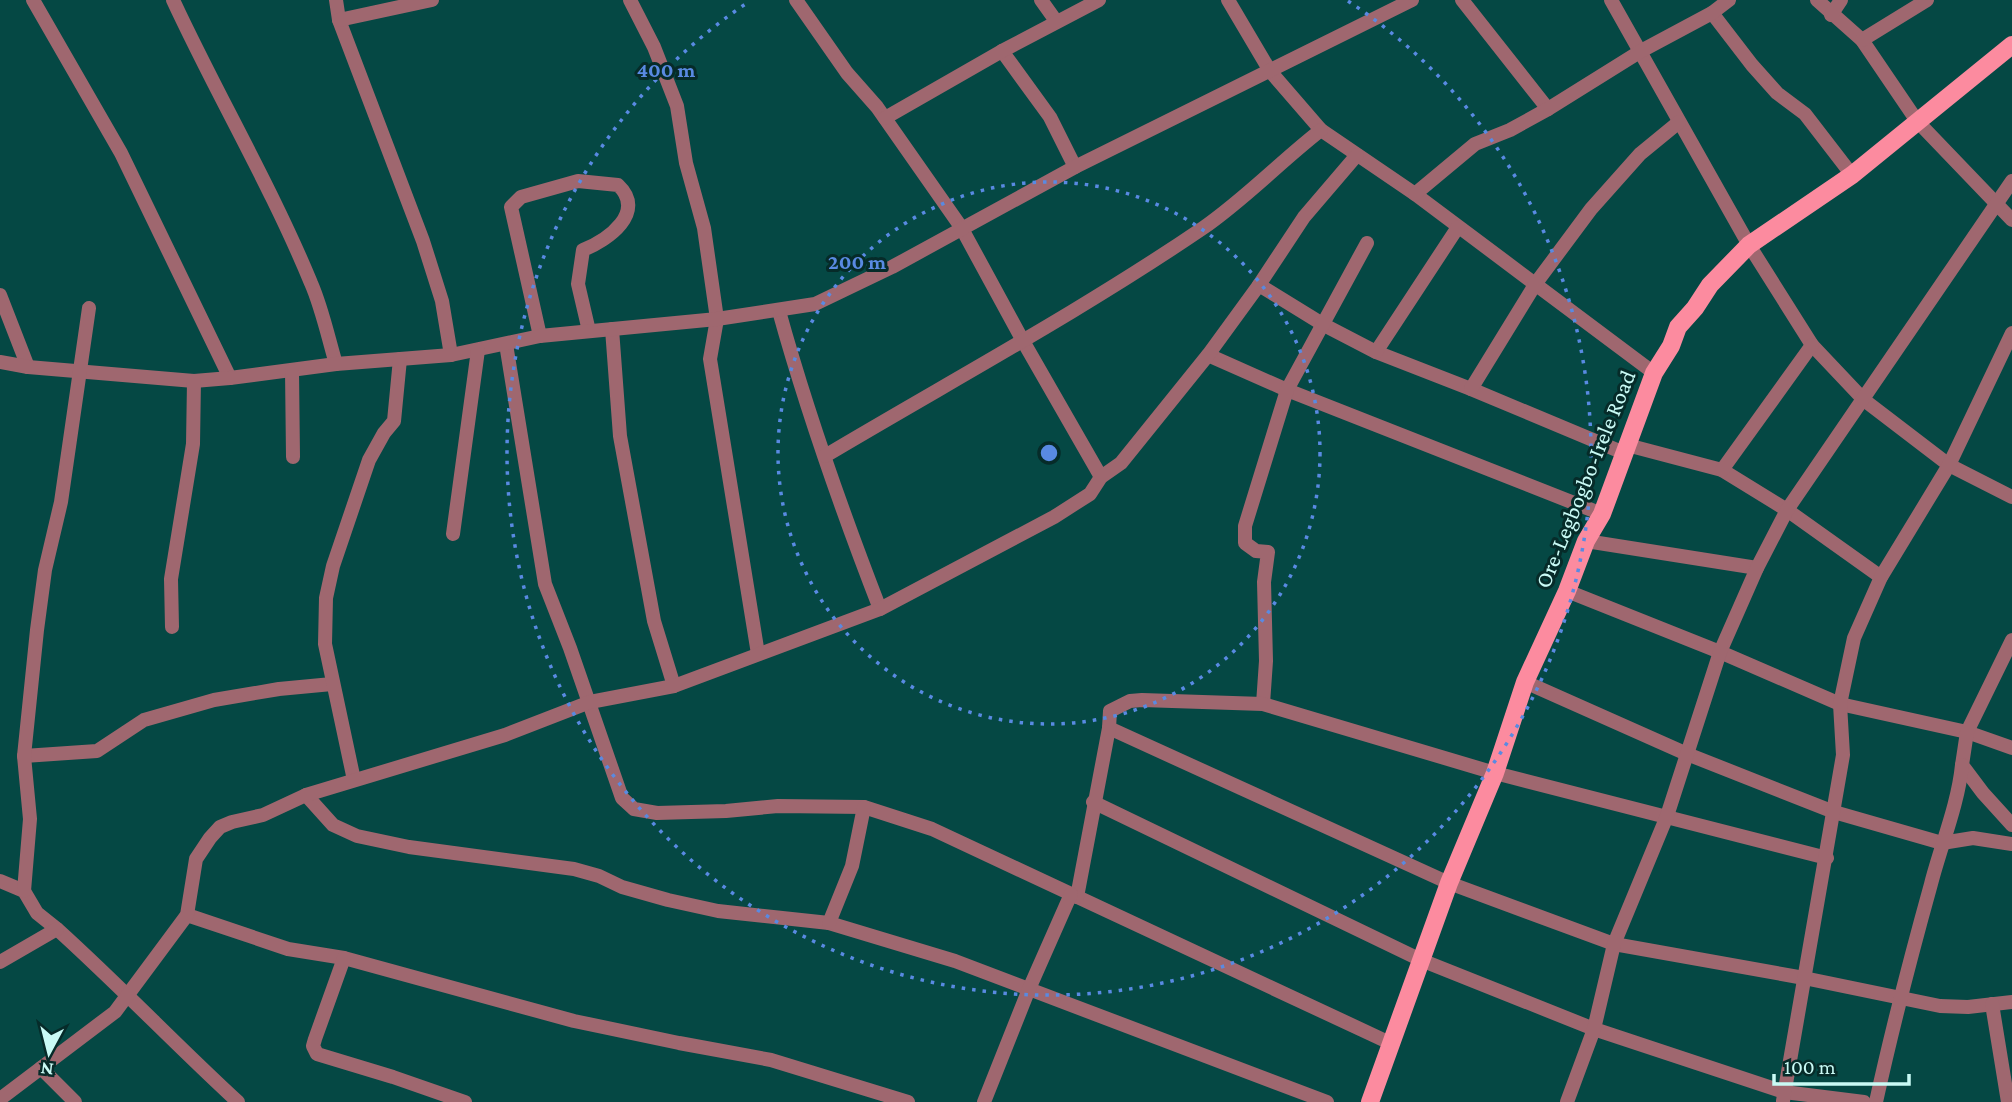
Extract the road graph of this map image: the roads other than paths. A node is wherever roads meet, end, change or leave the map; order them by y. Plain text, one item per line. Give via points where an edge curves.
1 (33, 0) edge
2 (173, 0) edge
3 (336, 0) edge
4 (432, 0) edge
5 (629, 0) edge
6 (1041, 0) edge
7 (1099, 0) edge
8 (1228, 0) edge
9 (1412, 0) edge
10 (1462, 0) edge
11 (1611, 0) edge
12 (1729, 0) edge
13 (1817, 0) edge
14 (1841, 0) edge
15 (1927, 0) edge
16 (801, 2) edge
17 (1712, 13) junction
18 (1831, 15) junction
19 (339, 20) junction
20 (1056, 21) junction
21 (1862, 40) junction
22 (2012, 45) edge
23 (1002, 51) junction
24 (1641, 51) junction
25 (1270, 71) junction
26 (1548, 109) junction
27 (885, 118) junction
28 (1917, 121) junction
29 (1679, 122) junction
30 (1321, 130) junction
31 (1357, 155) junction
32 (1075, 167) junction
33 (1852, 175) junction
34 (2012, 181) edge
35 (1415, 194) junction
36 (1995, 203) junction
37 (2012, 220) edge
38 (961, 227) junction
39 (1458, 227) junction
40 (1367, 243) dead end
41 (1749, 245) junction
42 (1536, 283) junction
43 (1259, 285) junction
44 (0, 295) edge
45 (89, 308) dead end
46 (779, 311) junction
47 (717, 319) junction
48 (1324, 325) junction
49 (612, 329) junction
50 (589, 331) junction
51 (2012, 333) edge
52 (540, 336) junction
53 (1023, 341) junction
54 (506, 344) junction
55 (1812, 345) junction
56 (478, 350) junction
57 (1376, 352) junction
58 (451, 355) junction
59 (1208, 355) junction
60 (401, 359) junction
61 (0, 362) edge
62 (336, 364) junction
63 (28, 367) junction
64 (292, 371) junction
65 (81, 372) junction
66 (1654, 373) junction
67 (230, 378) junction
68 (194, 381) junction
69 (1471, 388) junction
70 (1287, 390) junction
71 (1864, 400) junction
72 (1626, 449) junction
73 (825, 456) junction
74 (293, 457) dead end
75 (1949, 465) junction
76 (1722, 470) junction
77 (1101, 477) junction
78 (2012, 497) edge
79 (1787, 510) junction
80 (1602, 514) junction
81 (453, 534) dead end
82 (1586, 541) junction
83 (1757, 568) junction
84 (1881, 577) junction
85 (1567, 591) junction
86 (880, 609) junction
87 (173, 627) dead end
88 (2012, 640) edge
89 (1720, 652) junction
90 (758, 654) junction
91 (1525, 682) junction
92 (332, 684) junction
93 (674, 686) junction
94 (590, 702) junction
95 (1263, 704) junction
96 (1840, 704) junction
97 (1108, 728) junction
98 (1967, 732) junction
99 (2012, 748) edge
100 (1686, 754) junction
101 (24, 756) junction
102 (1962, 765) junction
103 (1494, 773) junction
104 (354, 780) junction
105 (306, 795) junction
106 (1093, 802) junction
107 (864, 807) junction
108 (1834, 812) junction
109 (1667, 816) junction
110 (2012, 825) edge
111 (1942, 843) junction
112 (2012, 844) edge
113 (1827, 858) junction
114 (0, 881) edge
115 (1449, 883) junction
116 (24, 891) junction
117 (1074, 895) junction
118 (187, 915) junction
119 (829, 923) junction
120 (57, 929) junction
121 (1614, 944) junction
122 (344, 958) junction
123 (1421, 960) junction
124 (0, 962) edge
125 (1804, 978) junction
126 (1029, 989) junction
127 (128, 994) junction
128 (1900, 997) junction
129 (2012, 1002) edge
130 (1992, 1003) junction
131 (1594, 1029) junction
132 (1390, 1043) junction
133 (41, 1068) junction
134 (1783, 1097) edge
135 (0, 1099) edge
136 (75, 1102) edge
137 (239, 1102) edge
138 (465, 1102) edge
139 (908, 1102) edge
140 (984, 1102) edge
141 (1327, 1102) edge
142 (1370, 1102) edge
143 (1567, 1102) edge
144 (1864, 1102) edge
145 (1875, 1102) edge
146 (2008, 1102) edge

1 - 67 street via 121,153
2 - 62 street via 278,209 312,285
3 - 19 street
4 - 19 street
5 - 47 street via 677,106 686,163 704,228
6 - 20 street
7 - 20 street
8 - 25 street
9 - 25 street
10 - 26 street
11 - 24 street
12 - 17 street
13 - 18 street
14 - 18 street
15 - 21 street
16 - 27 street via 847,74
17 - 24 street
17 - 33 street via 1777,93 1805,114
18 - 21 street
19 - 58 street via 424,241 442,301
20 - 23 street
21 - 28 street
22 - 28 main road, Ore-Legbogbo-Irele Road
23 - 27 street
23 - 32 street via 1050,117
24 - 26 street
24 - 29 street
25 - 30 street
25 - 32 street
26 - 35 street via 1475,144
27 - 38 street
28 - 33 main road, Ore-Legbogbo-Irele Road
28 - 36 street
29 - 41 street
29 - 42 street via 1623,172
30 - 31 street
30 - 53 street via 1204,227
31 - 35 street
31 - 43 street via 1304,217
32 - 38 street
33 - 41 main road, Ore-Legbogbo-Irele Road
34 - 36 street
35 - 39 street
36 - 37 street
36 - 71 street
38 - 46 street via 815,304
38 - 53 street
39 - 42 street
39 - 57 street
40 - 48 street
41 - 55 street
41 - 66 main road, Ore-Legbogbo-Irele Road via 1686,316
42 - 66 street
42 - 69 street
43 - 48 street
43 - 59 street
44 - 63 street
45 - 65 street
46 - 47 street
46 - 73 street
47 - 49 street
47 - 90 street via 710,359
48 - 57 street
48 - 70 street
49 - 50 street
49 - 93 street via 620,436 654,621
50 - 52 street
50 - 52 street via 578,285 583,250 612,234 629,208 629,198 618,184 578,181 521,197 512,207
51 - 75 street
52 - 54 street
53 - 73 street
53 - 77 street
54 - 56 street
54 - 94 street via 545,584
55 - 71 street
55 - 76 street
56 - 58 street
56 - 81 street
57 - 69 street
58 - 60 street
59 - 70 street
59 - 77 street via 1121,463
60 - 62 street
60 - 92 street via 394,421 369,460 326,598
61 - 63 street
62 - 64 street
63 - 65 street
64 - 67 street
64 - 74 street
65 - 68 street
65 - 101 street via 61,502 45,570
66 - 72 main road, Ore-Legbogbo-Irele Road
67 - 68 street
68 - 87 street via 193,444 172,579
69 - 72 street
70 - 80 street
70 - 95 street via 1244,537 1251,548 1268,552
71 - 75 street
71 - 79 street
72 - 76 street
72 - 80 main road, Ore-Legbogbo-Irele Road
73 - 86 street
75 - 78 street
75 - 84 street
76 - 79 street
77 - 86 street via 1090,494 1054,517
79 - 83 street
79 - 84 street
80 - 82 main road, Ore-Legbogbo-Irele Road
82 - 83 street
82 - 85 main road, Ore-Legbogbo-Irele Road
83 - 89 street
84 - 96 street via 1854,639
85 - 89 street
85 - 91 main road, Ore-Legbogbo-Irele Road
86 - 90 street
88 - 98 street
89 - 96 street
89 - 100 street
90 - 93 street
91 - 100 street
91 - 103 main road, Ore-Legbogbo-Irele Road
92 - 101 street via 214,700 144,720 97,751
92 - 104 street
93 - 94 street
94 - 104 street via 505,735
94 - 107 street via 618,791 634,809 657,813
95 - 97 street via 1130,701 1110,711
95 - 103 street
96 - 98 street
96 - 108 street via 1843,755
97 - 106 street
97 - 115 street
98 - 99 street
98 - 102 street
100 - 108 street
100 - 109 street
101 - 116 street via 30,819
102 - 110 street
102 - 111 street
103 - 109 street
103 - 115 main road, Ore-Legbogbo-Irele Road
104 - 105 street
105 - 118 street via 264,816 232,822 215,832 197,859
105 - 119 street via 333,825 357,836 574,869 633,890 718,911
106 - 117 street
106 - 123 street
107 - 117 street via 932,829
107 - 119 street via 852,866
108 - 111 street
108 - 113 street
109 - 113 street
109 - 121 street
111 - 112 street via 1973,838
111 - 128 street
113 - 125 street
114 - 116 street
115 - 121 street
115 - 123 main road, Ore-Legbogbo-Irele Road
116 - 120 street via 37,913
117 - 126 street
117 - 132 street
118 - 122 street via 288,949
118 - 127 street
119 - 126 street
120 - 124 street
120 - 127 street
121 - 125 street
121 - 131 street
122 - 138 street via 313,1046 317,1054
122 - 139 street via 575,1021 771,1060
123 - 131 street
123 - 132 main road, Ore-Legbogbo-Irele Road
125 - 128 street
125 - 134 street
126 - 140 street
126 - 141 street
127 - 133 street via 115,1012
127 - 137 street
128 - 130 street via 1940,1006
128 - 145 street
129 - 130 street
130 - 146 street
131 - 134 street
131 - 143 street
132 - 142 main road, Ore-Legbogbo-Irele Road
133 - 135 street
133 - 136 street
134 - 144 street

